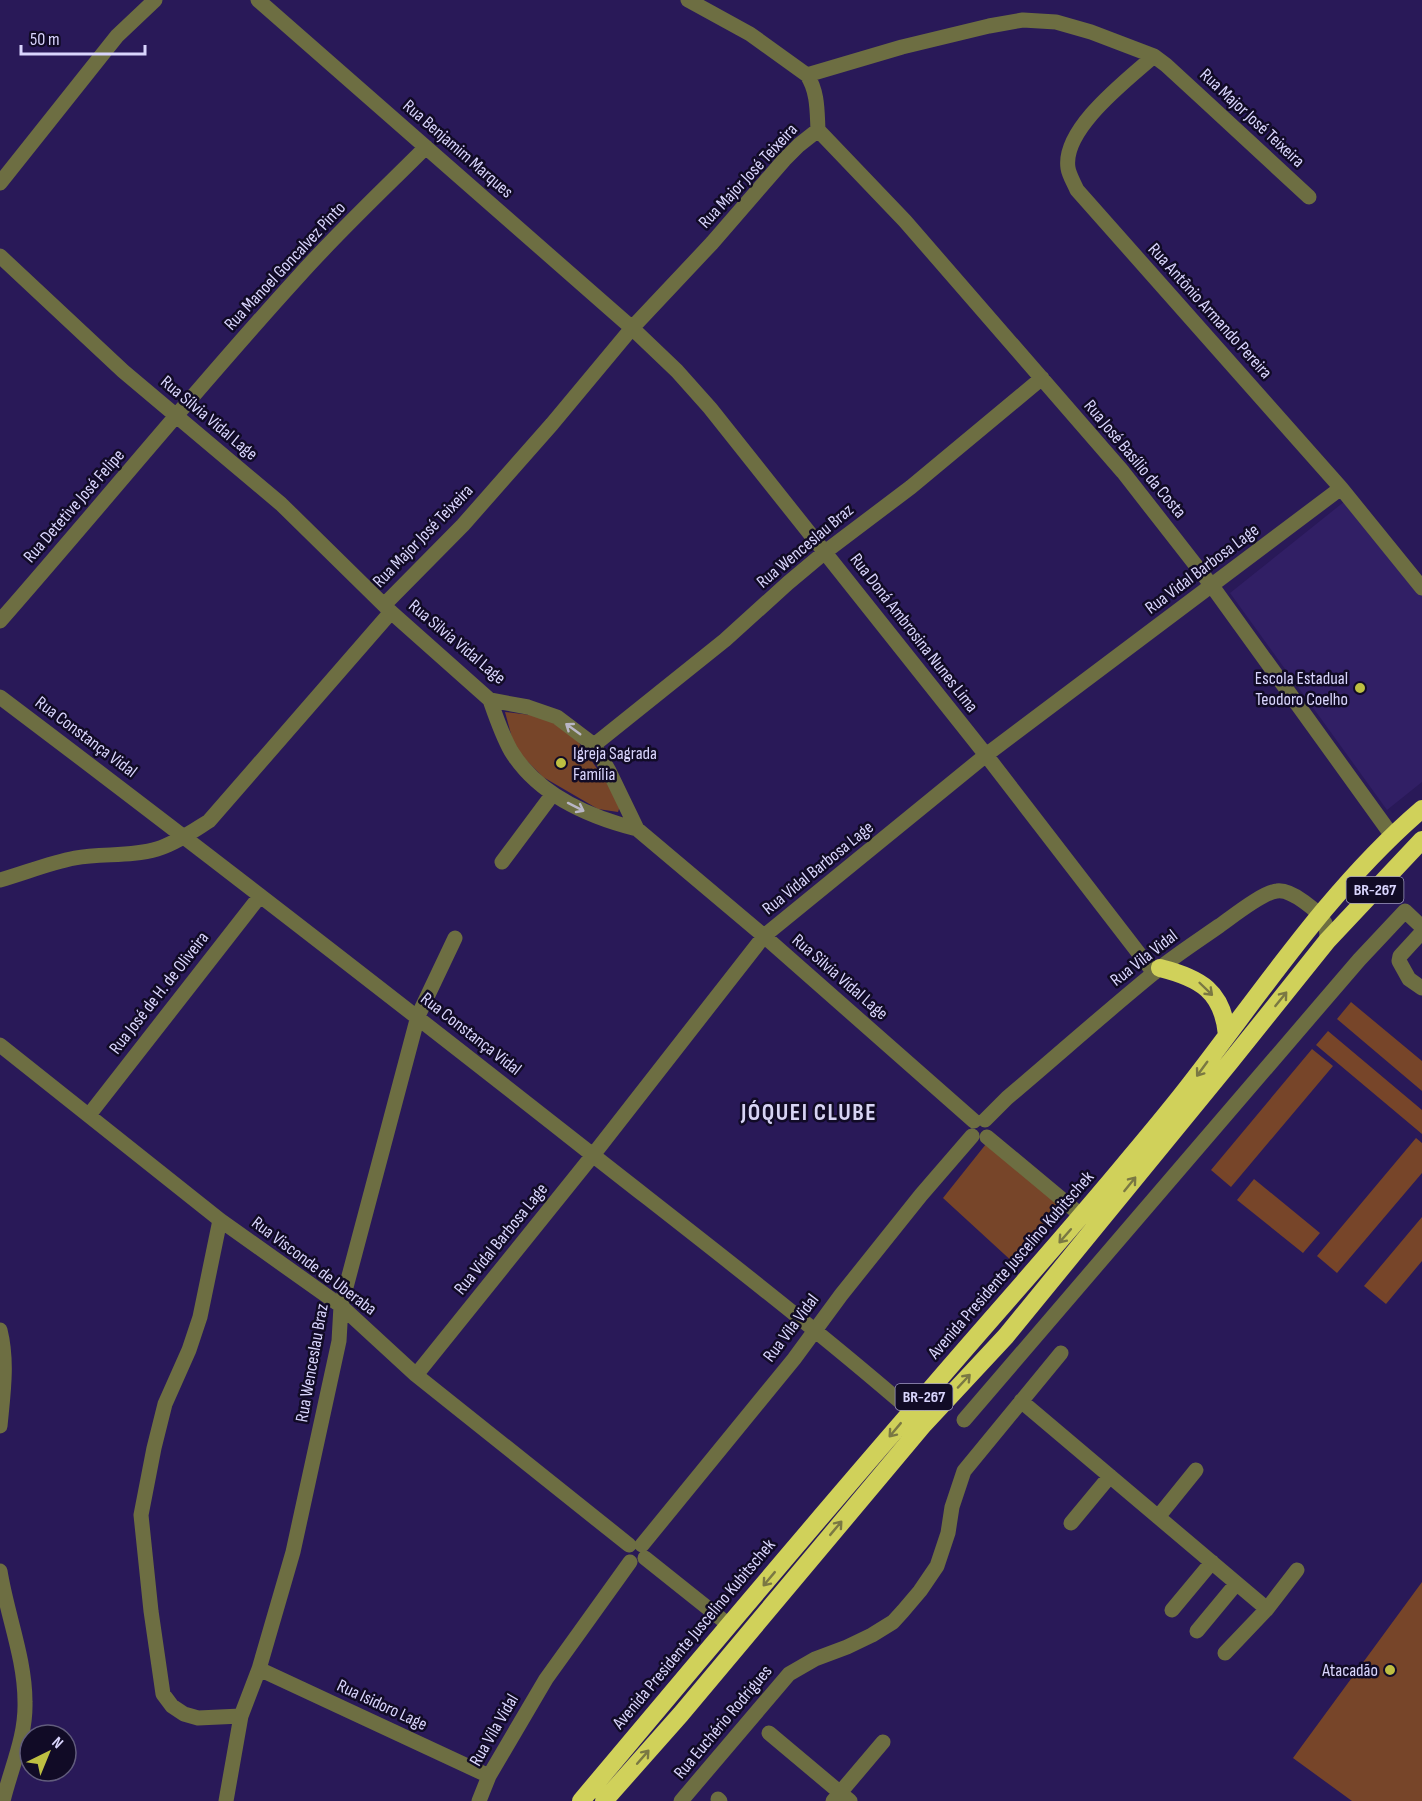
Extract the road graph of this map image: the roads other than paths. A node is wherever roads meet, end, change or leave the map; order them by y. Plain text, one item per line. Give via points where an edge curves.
1 (155, 0) edge
2 (258, 0) edge
3 (688, 0) edge
4 (1154, 56) junction
5 (807, 75) junction
6 (818, 130) junction
7 (426, 147) junction
8 (0, 183) edge
9 (1309, 197) dead end
10 (0, 256) edge
11 (632, 328) junction
12 (1042, 378) junction
13 (176, 416) junction
14 (1341, 488) junction
15 (825, 552) junction
16 (1212, 586) junction
17 (1422, 588) edge
18 (388, 609) junction
19 (0, 621) edge
20 (0, 697) edge
21 (490, 700) junction
22 (594, 745) junction
23 (986, 756) junction
24 (552, 795) junction
25 (1422, 808) edge
26 (637, 829) junction
27 (185, 836) junction
28 (1393, 837) junction
29 (1422, 840) edge
30 (502, 862) dead end
31 (0, 880) edge
32 (260, 896) junction
33 (1319, 915) junction
34 (1351, 916) junction
35 (1422, 929) edge
36 (765, 936) junction
37 (455, 938) dead end
38 (1327, 941) junction
39 (1157, 970) junction
40 (1422, 988) edge
41 (418, 1016) junction
42 (1227, 1035) junction
43 (0, 1045) edge
44 (89, 1115) junction
45 (980, 1128) junction
46 (593, 1155) junction
47 (1082, 1216) junction
48 (220, 1220) junction
49 (341, 1306) junction
50 (815, 1329) junction
51 (0, 1330) edge
52 (1061, 1353) dead end
53 (416, 1375) junction
54 (1021, 1401) junction
55 (911, 1411) junction
56 (964, 1420) dead end
57 (0, 1426) edge
58 (1196, 1470) dead end
59 (1110, 1476) junction
60 (1158, 1517) junction
61 (1071, 1523) dead end
62 (637, 1553) junction
63 (1212, 1562) junction
64 (1297, 1570) dead end
65 (0, 1571) edge
66 (1236, 1584) junction
67 (1267, 1609) junction
68 (1172, 1610) dead end
69 (729, 1625) junction
70 (1197, 1631) dead end
71 (1225, 1653) dead end
72 (259, 1669) junction
73 (241, 1716) junction
74 (769, 1733) dead end
75 (882, 1742) dead end
76 (489, 1776) junction
77 (841, 1798) edge
78 (2, 1799) edge
79 (226, 1801) edge
80 (479, 1801) edge
81 (581, 1801) edge
82 (604, 1801) edge
83 (681, 1801) edge

1 - 8 street via 117,36
2 - 7 street, Rua Benjamim Marques
3 - 5 street via 750,34
4 - 5 street, Rua Major José Teixeira via 1056,22 1023,21 902,47
4 - 9 street, Rua Major José Teixeira
4 - 14 street, Rua Antônio Armando Pereira via 1094,112 1076,135 1068,169 1077,190
5 - 6 street, Rua Major José Teixeira via 814,85
6 - 11 street, Rua Major José Teixeira via 791,153
6 - 12 street, Rua José Basílio da Costa via 905,221
7 - 11 street, Rua Benjamim Marques
7 - 13 street, Rua Manoel Goncalvez Pinto via 299,275
10 - 13 street, Rua Sílvia Vidal Lage
11 - 15 street, Rua Doná Ambrosina Nunes Lima via 710,408
11 - 18 street, Rua Major José Teixeira
12 - 15 street, Rua Wenceslau Braz via 911,487
12 - 16 street, Rua José Basílio da Costa via 1123,472
13 - 18 street, Rua Sílvia Vidal Lage via 280,504
13 - 19 street, Rua Detetive José Felipe
14 - 16 street, Rua Vidal Barbosa Lage
14 - 17 street, Rua Antônio Armando Pereira
15 - 22 street, Rua Wenceslau Braz via 725,640
15 - 23 street, Rua Doná Ambrosina Nunes Lima
16 - 23 street, Rua Vidal Barbosa Lage
16 - 28 street, Rua José Basílio da Costa
18 - 21 street, Rua Silvia Vidal Lage
18 - 27 street, Rua Major José Teixeira via 227,802
20 - 27 street, Rua Constança Vidal
22 -> 21 street, Rua Silvia Vidal Lage via 557,717
21 - 24 street via 512,752
22 - 26 street, Rua Silvia Vidal Lage
23 - 36 street, Rua Vidal Barbosa Lage
23 - 39 street, Rua Doná Ambrosina Nunes Lima
24 -> 26 street via 579,810
24 - 30 street
25 - 28 highway, Avenida Presidente Juscelino Kubitschek / BR-267
26 - 36 street, Rua Silvia Vidal Lage
27 - 31 street, Rua Major José Teixeira via 156,849 76,858
27 - 32 street, Rua Constança Vidal
28 - 33 highway, Avenida Presidente Juscelino Kubitschek / BR-267
29 - 34 highway, Avenida Presidente Juscelino Kubitschek / BR-267
32 - 41 street, Rua Constança Vidal
32 - 44 street, Rua José de H. de Oliveira
33 - 34 highway
33 - 38 street via 1326,926
33 - 39 street, Rua Vila Vidal via 1295,896 1277,891 1241,910
33 - 42 highway, Avenida Presidente Juscelino Kubitschek / BR-267
34 - 38 highway, Avenida Presidente Juscelino Kubitschek / BR-267
35 - 40 street via 1399,961 1409,979
35 - 56 street via 1406,911 1367,952
36 - 45 street, Rua Silvia Vidal Lage
36 - 46 street, Rua Vidal Barbosa Lage
37 - 41 street, Rua Wenceslau Braz
82 -> 38 highway, Avenida Presidente Juscelino Kubitschek / BR-267 via 924,1424 1006,1336
39 -> 42 highway via 1194,978 1213,996 1225,1019
39 - 45 street, Rua Vila Vidal via 1007,1098
41 - 46 street, Rua Constança Vidal
41 - 49 street, Rua Wenceslau Braz
42 -> 47 highway, Avenida Presidente Juscelino Kubitschek / BR-267
43 - 44 street, Rua Visconde de Uberaba
44 - 48 street, Rua Visconde de Uberaba
45 - 47 street, Rua Silvia Vidal Lage
45 - 50 street, Rua Vila Vidal via 921,1195
46 - 50 street, Rua Constança Vidal
46 - 53 street, Rua Vidal Barbosa Lage
47 -> 55 highway, Avenida Presidente Juscelino Kubitschek / BR-267
48 - 49 street, Rua Visconde de Uberaba
48 - 73 street via 200,1317 165,1404 141,1515 163,1694 172,1706 198,1718
49 - 53 street, Rua Visconde de Uberaba
49 - 72 street, Rua Wenceslau Braz via 339,1341 293,1552
50 - 55 street, Rua Constança Vidal
50 - 62 street, Rua Vila Vidal
51 - 57 street via 5,1374
52 - 54 street, Rua Euchério Rodrigues
53 - 62 street, Rua Visconde de Uberaba
54 - 59 street
54 - 83 street, Rua Euchério Rodrigues via 964,1471 937,1566 920,1591 893,1622 789,1674
55 -> 69 highway, Avenida Presidente Juscelino Kubitschek / BR-267
58 - 60 street
59 - 60 street
59 - 61 street
60 - 63 street
62 - 69 street, Rua Visconde de Uberaba
62 - 76 street, Rua Vila Vidal via 546,1679
63 - 66 street
63 - 68 street
64 - 67 street
65 - 78 street via 20,1657 26,1703 18,1755
66 - 67 street
66 - 70 street
67 - 71 street
69 - 81 highway, Avenida Presidente Juscelino Kubitschek / BR-267
72 - 73 street, Rua Wenceslau Braz
72 - 76 street, Rua Isidoro Lage
73 - 79 street, Rua Wenceslau Braz
74 - 77 street
75 - 77 street
76 - 80 street, Rua Vila Vidal

